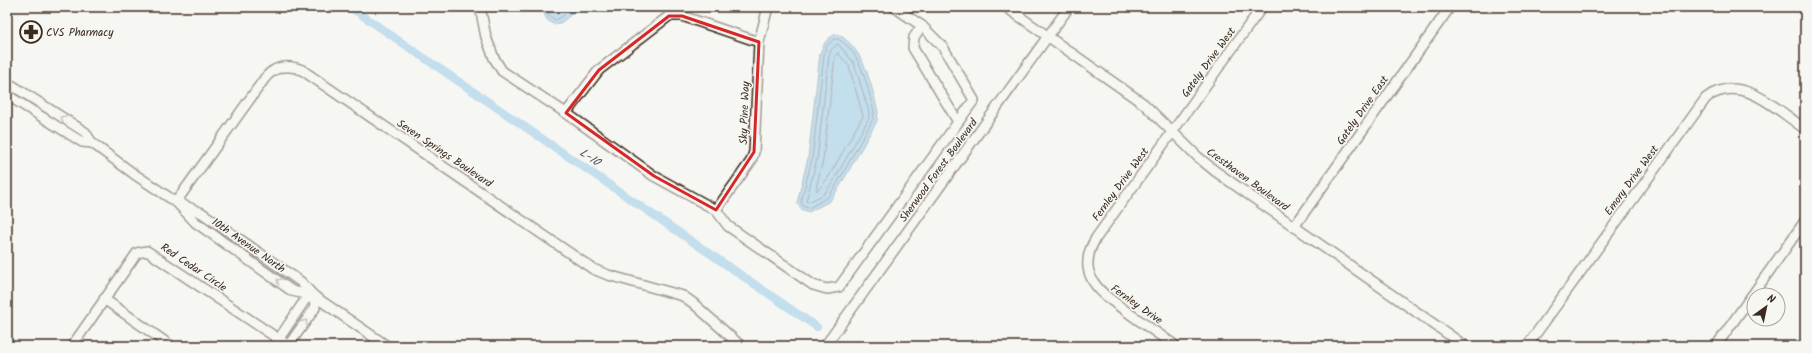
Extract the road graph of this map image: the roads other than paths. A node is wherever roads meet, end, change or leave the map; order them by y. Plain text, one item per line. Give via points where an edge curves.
1 (480, 7) edge
2 (768, 7) edge
3 (894, 7) edge
4 (1006, 7) edge
5 (1069, 7) edge
6 (1262, 7) edge
7 (1450, 7) edge
8 (922, 26) junction
9 (1048, 36) junction
10 (759, 42) junction
11 (7, 82) edge
12 (7, 95) edge
13 (566, 113) junction
14 (958, 122) junction
15 (1805, 129) edge
16 (1173, 132) junction
17 (92, 143) junction
18 (176, 202) junction
19 (716, 210) junction
20 (1805, 221) edge
21 (1294, 227) junction
22 (1090, 252) joint
23 (314, 296) junction
24 (104, 299) junction
25 (277, 342) edge
26 (72, 346) edge
27 (171, 346) edge
28 (289, 346) edge
29 (387, 346) edge
30 (741, 346) edge
31 (825, 346) edge
32 (1176, 346) edge
33 (1465, 346) edge
34 (1527, 346) edge
35 (1716, 346) edge

1 - 13 street via 494,58 502,71
2 - 10 street, Sky Pine Way
3 - 8 street
4 - 9 street, Cresthaven Boulevard
5 - 9 street, Sherwood Forest Boulevard
6 - 16 street, Gately Drive West
7 - 21 street, Gately Drive East
8 - 14 street via 914,37 913,48
8 - 14 street via 943,47 974,100
9 - 16 street, Cresthaven Boulevard via 1144,104
9 - 31 street, Sherwood Forest Boulevard
10 - 13 street via 682,16 670,16 599,70
10 - 19 street, Sky Pine Way via 754,152 751,161
17 -> 11 street, 10th Avenue North via 85,132
12 - 17 street, 10th Avenue North via 82,142
13 - 19 street via 654,176
14 - 19 street via 838,287 827,289 813,285 728,226
15 - 34 street, Emory Drive West via 1755,94 1740,88 1724,89 1706,98
16 - 21 street, Cresthaven Boulevard via 1198,158
16 - 22 street, Fernley Drive West via 1096,238
17 - 18 street, 10th Avenue North
18 - 23 street, 10th Avenue North via 195,222 292,291
18 - 30 street, Seven Springs Boulevard via 265,78 277,68 292,67 302,70 593,268 608,275 683,296 693,302
20 - 35 street
21 - 33 street, Cresthaven Boulevard
22 - 32 street, Fernley Drive via 1090,273 1099,292
23 - 25 street via 306,300
28 -> 23 street via 315,308
23 - 29 street, 10th Avenue North
24 - 25 street, Red Cedar Circle via 137,253 147,251
24 - 26 street, Red Cedar Circle
24 - 27 street
25 - 28 street, Red Cedar Circle

